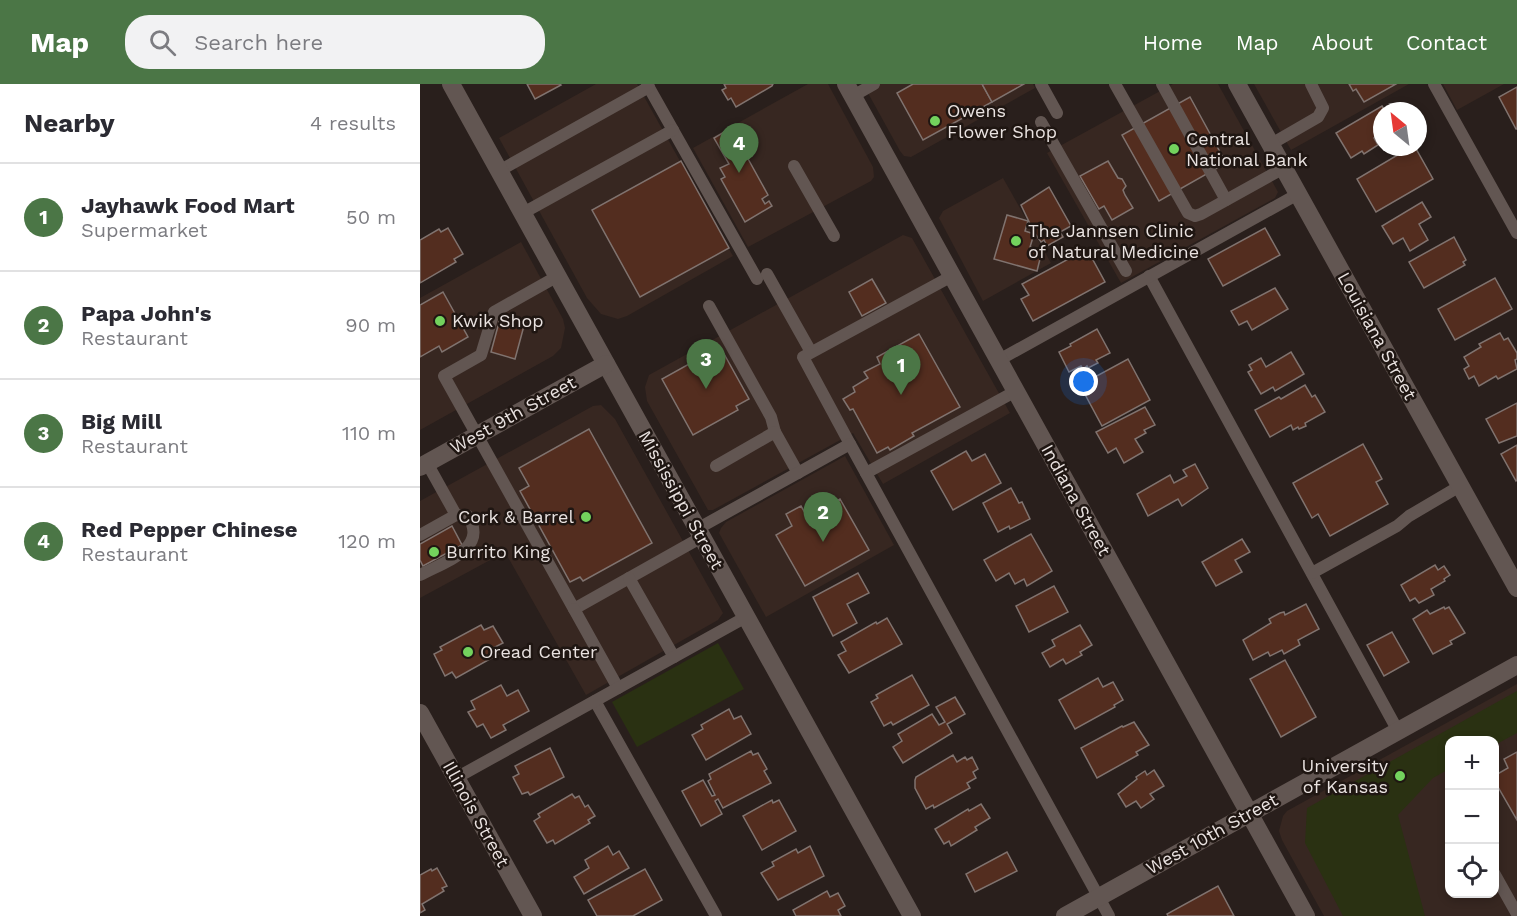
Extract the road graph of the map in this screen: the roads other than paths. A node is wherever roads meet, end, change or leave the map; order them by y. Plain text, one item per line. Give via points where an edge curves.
1 (451, 84) edge
2 (874, 84) edge
3 (1041, 84) edge
4 (1115, 84) edge
5 (1162, 84) edge
6 (1237, 84) edge
7 (1311, 84) edge
8 (1434, 84) edge
9 (648, 85) edge
10 (849, 90) edge
11 (1057, 113) dead end
12 (1041, 122) dead end
13 (673, 130) junction
14 (1270, 144) junction
15 (794, 166) dead end
16 (1284, 168) junction
17 (499, 171) junction
18 (1298, 194) junction
19 (1226, 200) junction
20 (523, 213) junction
21 (1517, 233) edge
22 (834, 236) dead end
23 (1125, 271) dead end
24 (558, 276) junction
25 (952, 276) junction
26 (1149, 276) junction
27 (709, 306) dead end
28 (811, 352) junction
29 (999, 360) junction
30 (606, 364) junction
31 (1016, 390) junction
32 (775, 432) junction
33 (477, 435) junction
34 (850, 444) junction
35 (424, 464) edge
36 (716, 466) dead end
37 (798, 473) junction
38 (866, 473) junction
39 (1460, 486) junction
40 (456, 515) junction
41 (699, 533) junction
42 (420, 535) edge
43 (1312, 573) junction
44 (420, 575) edge
45 (629, 578) junction
46 (1517, 588) edge
47 (574, 609) junction
48 (746, 617) junction
49 (674, 657) junction
50 (1517, 665) edge
51 (618, 688) junction
52 (595, 701) junction
53 (420, 713) edge
54 (1398, 731) junction
55 (456, 778) junction
56 (1249, 813) junction
57 (1499, 882) edge
58 (1099, 897) junction
59 (1517, 914) edge
60 (533, 916) edge
61 (716, 916) edge
62 (912, 916) edge
63 (1065, 916) edge
64 (1109, 916) edge
65 (1306, 916) edge

1 - 17 street, Mississippi Street
2 - 10 lane
3 - 11 lane
4 - 19 lane via 1185,210 1195,216
5 - 19 lane
6 - 14 street, Louisiana Street
7 - 14 lane via 1323,108 1318,117
8 - 21 lane
9 - 13 lane
9 - 17 lane
10 - 25 street, Indiana Street
12 - 23 lane
13 - 20 lane
13 - 28 lane
14 - 16 street, Louisiana Street
15 - 22 lane
16 - 18 street, Louisiana Street
16 - 19 lane
17 - 20 street, Mississippi Street
18 - 26 lane
18 - 39 street, Louisiana Street
20 - 24 street, Mississippi Street
24 - 30 street, Mississippi Street
24 - 33 lane via 494,312 481,355 444,376
25 - 28 lane
25 - 29 street, Indiana Street
26 - 29 lane
26 - 43 lane
27 - 32 lane via 771,417
28 - 34 lane via 803,357
29 - 31 street, Indiana Street
30 - 33 street, West 9th Street
30 - 41 street, Mississippi Street
31 - 38 lane
31 - 56 street, Indiana Street
32 - 36 lane
32 - 37 lane
33 - 35 street, West 9th Street
33 - 47 lane
34 - 37 lane
34 - 38 lane
35 - 40 lane
37 - 41 lane
38 - 58 lane
39 - 43 lane
39 - 46 street, Louisiana Street
40 - 42 lane
40 - 44 lane via 468,516 474,526 469,548
41 - 45 lane
41 - 48 street, Mississippi Street
43 - 54 lane
45 - 47 lane
45 - 49 lane
47 - 51 lane
48 - 49 lane
48 - 62 street, Mississippi Street
49 - 51 lane
50 - 54 street, West 10th Street
51 - 52 lane
52 - 55 lane
52 - 61 lane
53 - 55 street, Illinois Street
54 - 56 street, West 10th Street
55 - 60 street, Illinois Street
56 - 58 street, West 10th Street
56 - 65 street, Indiana Street
57 - 59 lane
58 - 63 street, West 10th Street
58 - 64 lane

